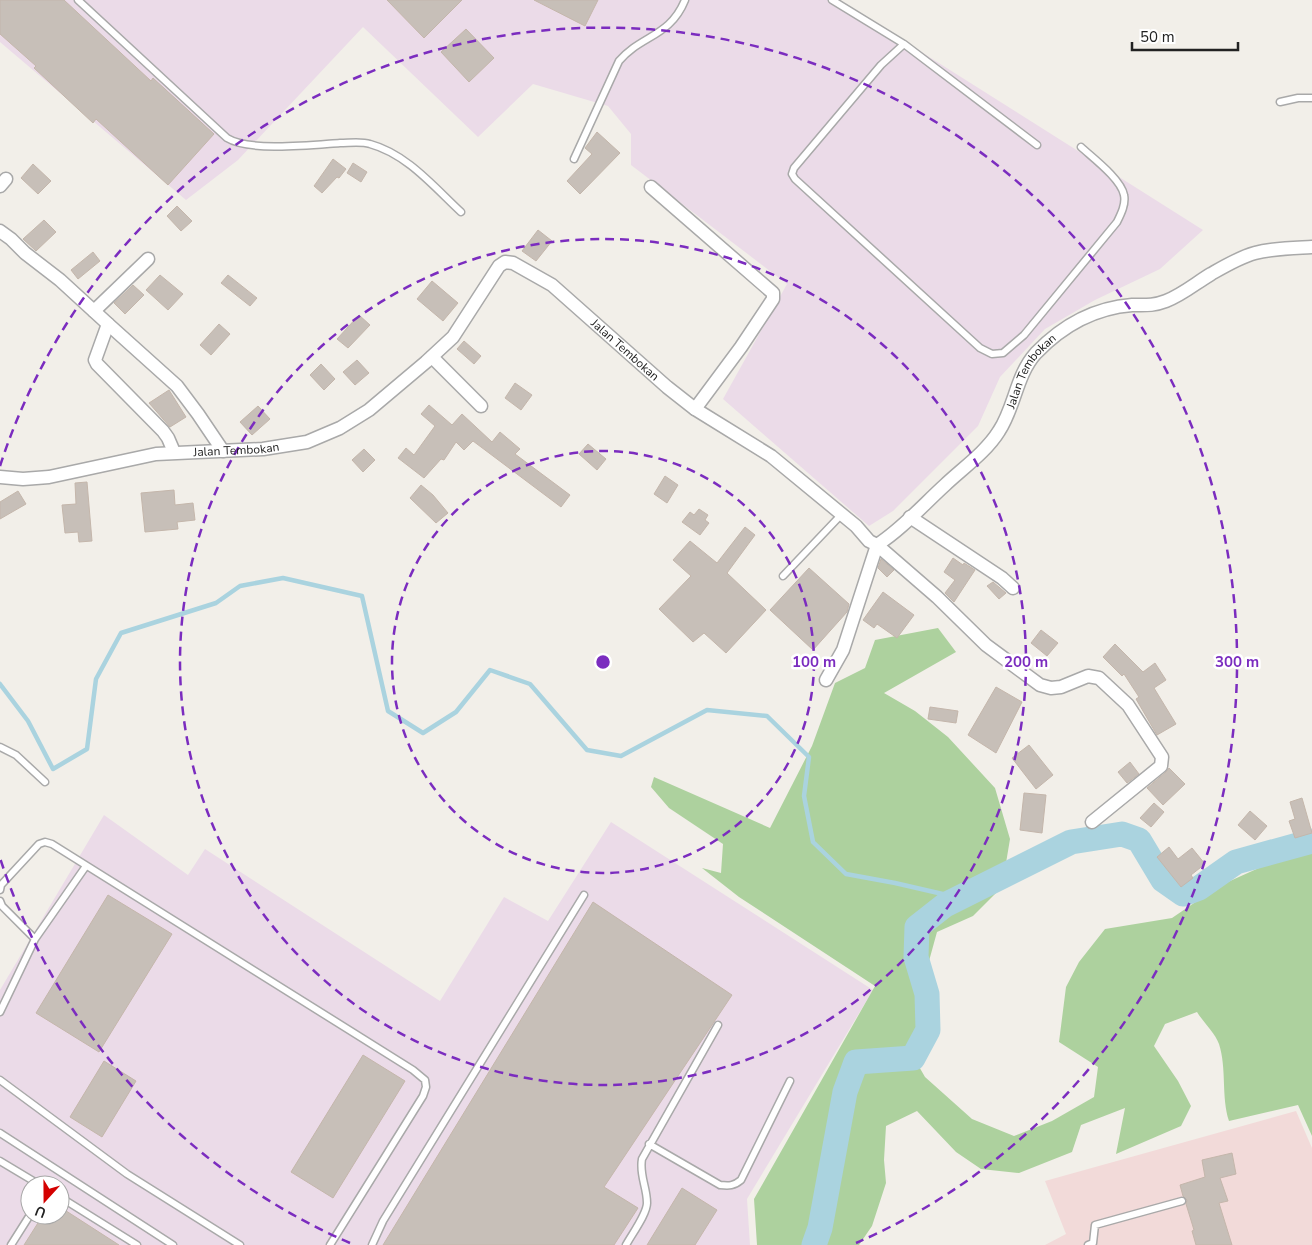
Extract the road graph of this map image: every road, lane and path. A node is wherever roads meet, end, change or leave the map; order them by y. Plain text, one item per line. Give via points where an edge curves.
1 (78, 0) edge
2 (685, 0) edge
3 (832, 0) edge
4 (904, 44) junction
5 (1312, 98) edge
6 (1280, 102) dead end
7 (1036, 144) dead end
8 (1081, 147) dead end
9 (574, 159) dead end
10 (651, 187) dead end
11 (461, 212) dead end
12 (0, 231) edge
13 (1312, 247) edge
14 (148, 259) dead end
15 (94, 311) junction
16 (108, 324) junction
17 (432, 357) junction
18 (481, 406) dead end
19 (695, 409) junction
20 (171, 446) junction
21 (223, 451) junction
22 (0, 477) edge
23 (841, 515) junction
24 (910, 517) junction
25 (877, 545) junction
26 (783, 576) dead end
27 (1013, 588) dead end
28 (826, 680) dead end
29 (0, 746) edge
30 (45, 782) dead end
31 (1092, 822) dead end
32 (86, 866) junction
33 (0, 890) edge
34 (584, 895) dead end
35 (0, 901) edge
36 (35, 939) junction
37 (0, 1012) edge
38 (718, 1025) dead end
39 (0, 1080) edge
40 (790, 1081) dead end
41 (0, 1133) edge
42 (649, 1144) junction
43 (0, 1161) edge
44 (23, 1175) edge
45 (1182, 1201) dead end
46 (70, 1204) edge
47 (23, 1225) edge
48 (375, 1244) edge
49 (1091, 1244) edge
50 (11, 1245) edge
51 (137, 1245) edge
52 (173, 1245) edge
53 (240, 1245) edge
54 (330, 1245) edge
55 (626, 1245) edge

1 - 11 lane via 234,142 276,146 368,143 386,149 408,163
2 - 9 lane via 676,18 619,61
3 - 4 lane
4 - 7 lane
4 - 8 lane via 881,65 792,174 980,348 992,354 1003,353 1024,335 1122,213 1124,195 1118,182
5 - 6 lane
10 - 19 street via 773,293 773,299 741,347
12 - 15 street
13 - 24 street, Jalan Tembokan via 1270,250 1247,256 1166,301 1096,311 1064,329 1035,355 1023,372 1010,410 992,442
14 - 15 street
15 - 16 street
16 - 20 street via 95,356 97,364
16 - 21 street via 177,386
17 - 18 street
17 - 19 street, Jalan Tembokan via 453,337 499,266 505,262 513,263 552,285
17 - 21 street, Jalan Tembokan via 369,410 340,428 306,442 264,450
19 - 23 street, Jalan Tembokan via 771,456
20 - 21 street, Jalan Tembokan
20 - 22 street, Jalan Tembokan via 156,454 49,477
23 - 25 street, Jalan Tembokan
23 - 26 lane
24 - 25 street, Jalan Tembokan
24 - 27 street
25 - 28 street via 843,650
25 - 31 street via 986,645 1040,684 1061,687 1094,676 1128,705 1162,757 1161,766
29 - 30 lane via 16,755
32 - 33 lane via 45,842 39,844
32 - 36 lane
32 - 54 lane via 426,1080 423,1096
34 - 48 lane via 383,1221
35 - 36 lane
36 - 37 lane
38 - 42 lane
39 - 53 lane via 127,1174
40 - 42 lane via 741,1180 736,1184 720,1185
41 - 52 lane
42 - 55 lane via 640,1169 647,1205
43 - 44 lane
45 - 49 lane via 1095,1225
46 - 51 lane
47 - 50 lane

